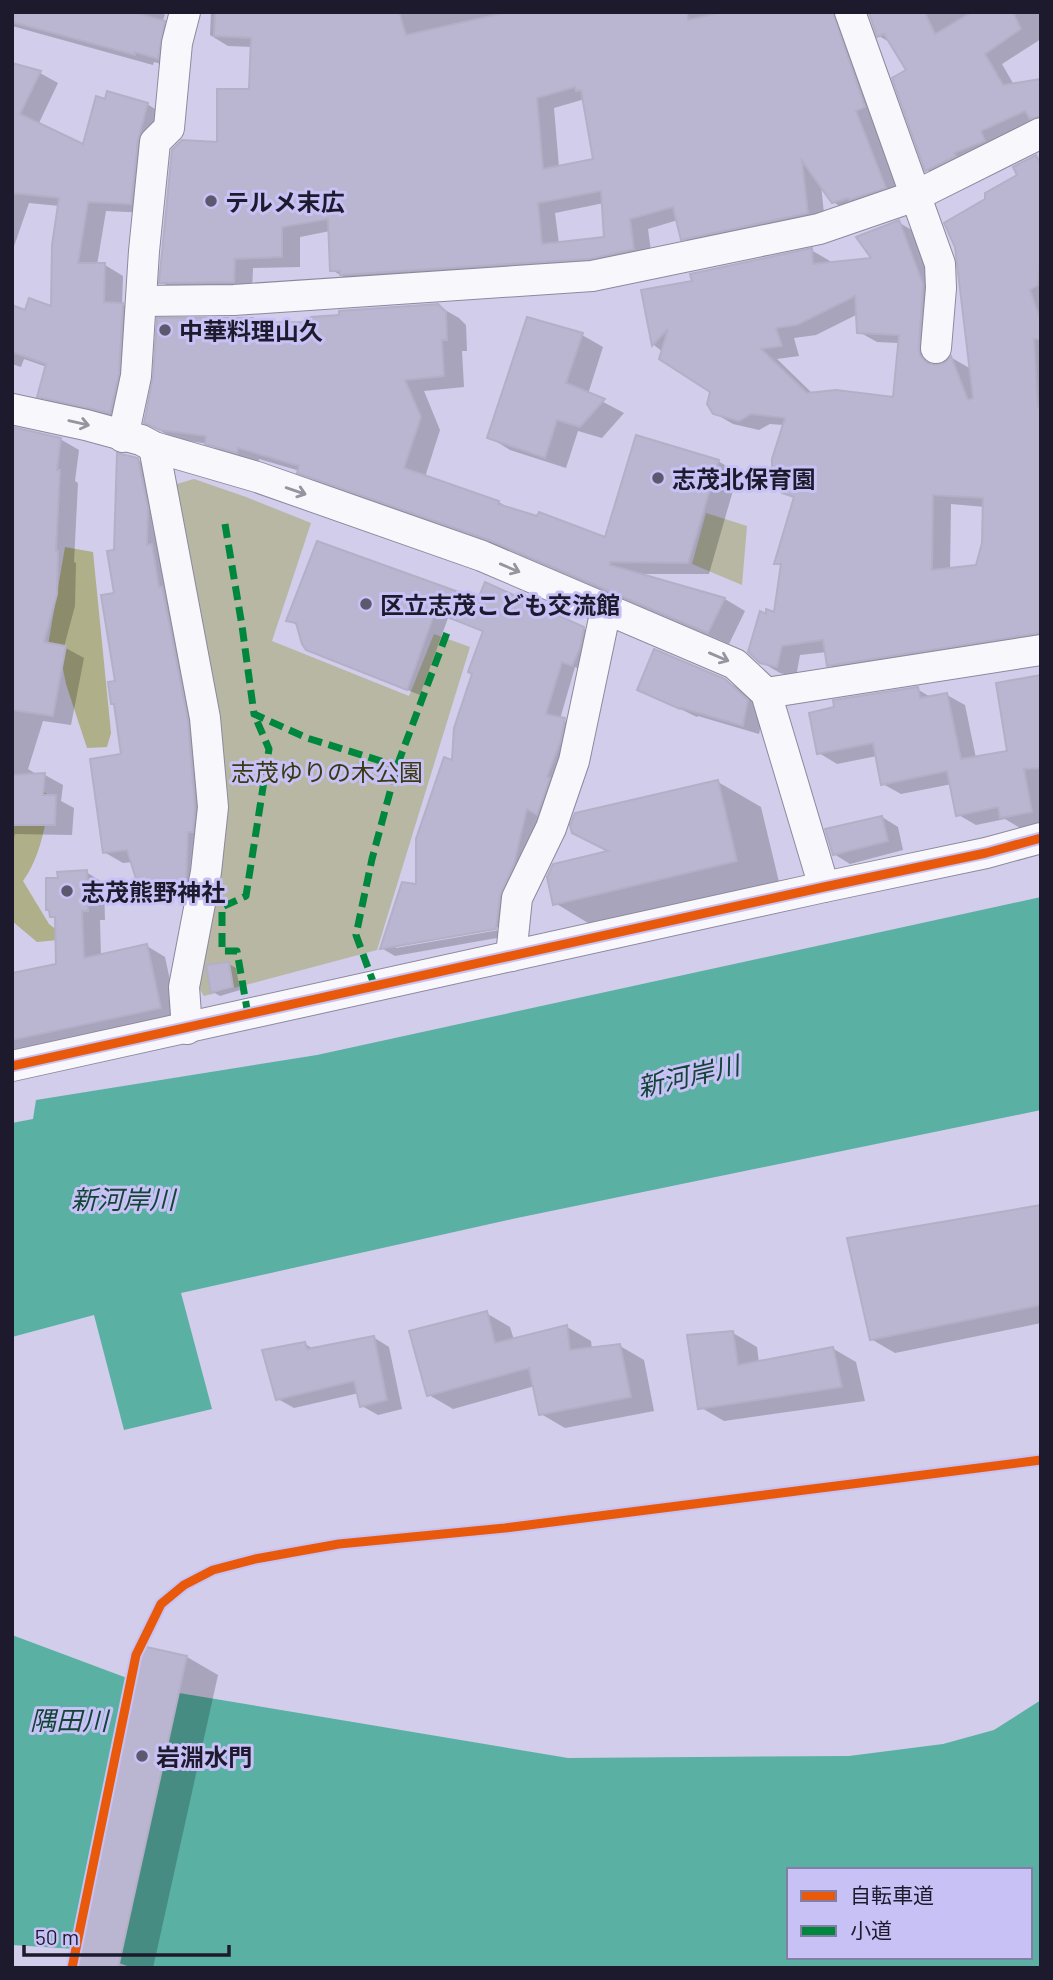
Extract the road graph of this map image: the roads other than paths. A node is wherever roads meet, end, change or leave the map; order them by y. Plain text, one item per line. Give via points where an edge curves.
1 (185, 12) edge
2 (850, 12) edge
3 (1041, 133) edge
4 (915, 196) junction
5 (141, 301) junction
6 (936, 348) dead end
7 (12, 409) edge
8 (123, 437) junction
9 (154, 447) junction
10 (606, 609) junction
11 (1041, 650) edge
12 (766, 693) junction
13 (1041, 838) edge
14 (986, 853) junction
15 (1041, 853) edge
16 (824, 887) junction
17 (510, 956) junction
18 (187, 1029) junction
19 (12, 1066) edge

1 - 5 street via 177,43 169,128 155,142
2 - 4 street
3 - 4 street
4 - 5 street via 819,229 592,276 234,300
4 - 6 street via 940,264
5 - 8 street via 136,376
7 -> 8 street
8 - 9 street
9 -> 10 street via 257,477 478,555
9 - 18 street via 205,718 213,807 184,987
10 -> 12 street via 735,664
10 - 17 street via 574,761 551,828 517,898
11 - 12 street
12 - 16 street
13 - 14 street
14 - 15 street
14 - 16 street
16 - 17 street
17 - 18 street
18 - 19 street

